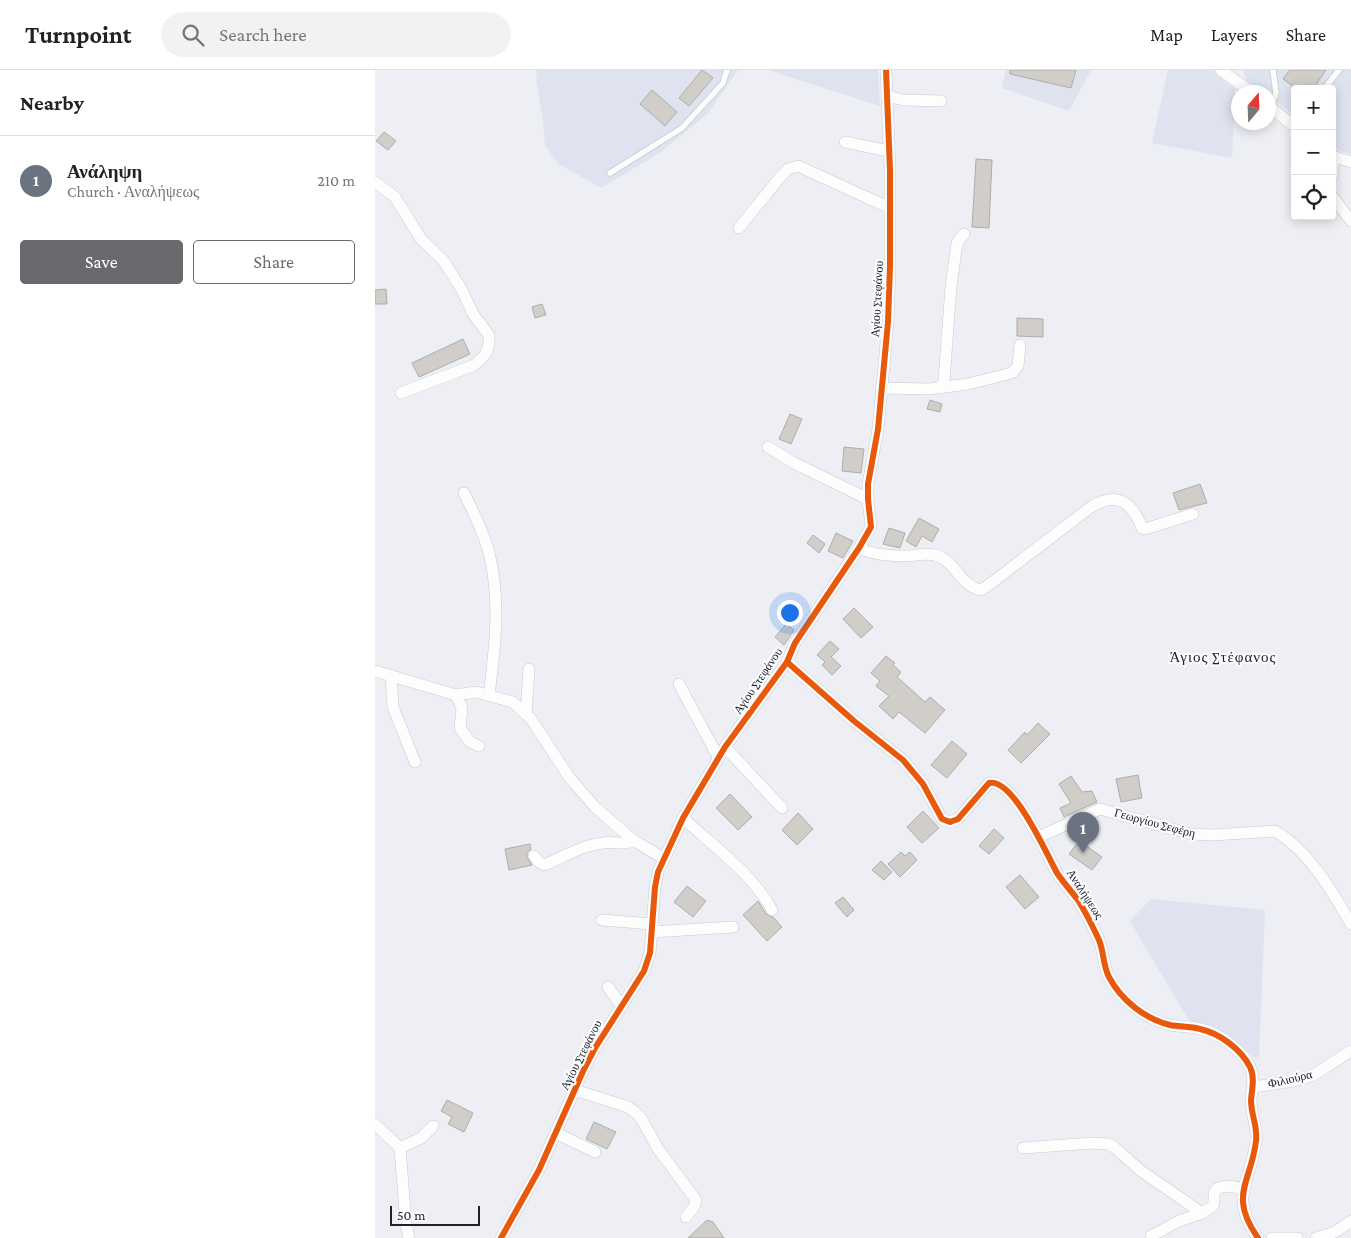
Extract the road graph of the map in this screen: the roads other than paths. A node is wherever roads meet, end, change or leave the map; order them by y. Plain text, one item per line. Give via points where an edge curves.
1 (727, 70) edge
2 (886, 70) edge
3 (1221, 70) edge
4 (1273, 70) edge
5 (1339, 70) edge
6 (1241, 85) edge
7 (1275, 85) edge
8 (1327, 85) edge
9 (887, 96) junction
10 (941, 101) dead end
11 (1276, 112) edge
12 (1291, 124) edge
13 (845, 142) dead end
14 (889, 152) junction
15 (1336, 157) edge
16 (1351, 162) edge
17 (610, 173) dead end
18 (375, 182) edge
19 (1336, 201) edge
20 (890, 208) junction
21 (1351, 221) edge
22 (739, 228) dead end
23 (963, 234) dead end
24 (1020, 345) dead end
25 (941, 387) junction
26 (881, 388) junction
27 (401, 393) dead end
28 (768, 447) dead end
29 (464, 493) dead end
30 (868, 499) junction
31 (1193, 514) dead end
32 (859, 548) junction
33 (787, 662) junction
34 (529, 669) dead end
35 (375, 671) edge
36 (391, 675) junction
37 (679, 684) dead end
38 (456, 695) junction
39 (489, 695) junction
40 (526, 714) junction
41 (479, 746) dead end
42 (725, 747) junction
43 (719, 757) junction
44 (415, 762) dead end
45 (782, 808) dead end
46 (683, 818) junction
47 (1039, 837) junction
48 (633, 840) junction
49 (534, 856) dead end
50 (663, 858) junction
51 (773, 910) dead end
52 (602, 920) dead end
53 (1351, 924) edge
54 (733, 927) dead end
55 (651, 928) junction
56 (608, 987) dead end
57 (623, 1004) junction
58 (1351, 1051) edge
59 (1253, 1087) junction
60 (575, 1090) junction
61 (375, 1124) edge
62 (433, 1126) dead end
63 (556, 1133) junction
64 (400, 1148) junction
65 (1023, 1148) dead end
66 (595, 1152) dead end
67 (1243, 1189) junction
68 (1202, 1212) junction
69 (686, 1217) dead end
70 (1351, 1221) edge
71 (1151, 1236) dead end
72 (409, 1238) edge
73 (501, 1238) edge
74 (1258, 1238) edge
75 (1272, 1238) edge
76 (1297, 1238) edge
77 (1315, 1238) edge

1 - 17 lane via 723,83 682,128
2 - 9 street, Αγίου Στεφάνου
3 - 6 street
4 - 7 lane
5 - 8 lane
9 - 10 street via 903,100
9 - 14 street, Αγίου Στεφάνου
11 - 12 street
13 - 14 street
14 - 20 street, Αγίου Στεφάνου
15 - 16 street
18 - 27 street via 395,197 423,242 443,260 473,314 489,335 487,352 472,366
19 - 21 street
20 - 22 street via 798,166 781,176
20 - 26 street, Αγίου Στεφάνου via 889,290
23 - 25 street via 957,243
24 - 25 street via 1018,366 1012,373
25 - 26 street
26 - 30 street, Αγίου Στεφάνου
28 - 30 street
29 - 39 street via 486,542 492,566 496,640
30 - 32 street, Αγίου Στεφάνου via 871,527
31 - 32 street via 1145,529 1127,503 1100,502 981,590 973,587 938,556 893,555
32 - 33 street, Αγίου Στεφάνου via 795,643
33 - 42 street, Αγίου Στεφάνου
33 - 47 street, Αναλήψεως via 903,760 923,784 942,819 950,822 958,819 985,786 994,782 1018,804
34 - 40 street
35 - 36 street
36 - 38 street
36 - 44 street via 393,707
37 - 43 street
38 - 39 street via 476,692
38 - 41 street via 462,708 460,728 470,742
39 - 40 street via 513,702
40 - 48 street via 580,791
42 - 43 street, Αγίου Στεφάνου
42 - 45 street
43 - 46 street, Αγίου Στεφάνου
46 - 50 street, Αγίου Στεφάνου
46 - 51 street via 752,881
47 - 53 street, Γεωργίου Σεφέρη via 1100,809 1191,834 1275,831 1320,874
47 - 59 street, Αναλήψεως via 1057,872 1090,921 1100,942 1107,973 1118,990 1150,1017 1169,1025 1201,1029 1229,1043 1251,1068
48 - 49 street via 585,847 545,865
48 - 50 street
50 - 55 street, Αγίου Στεφάνου via 656,879
52 - 55 street
54 - 55 street
55 - 57 street, Αγίου Στεφάνου via 650,953 644,970
56 - 57 street
57 - 60 street, Αγίου Στεφάνου via 595,1048
58 - 59 street, Φιλιούρα via 1312,1076
59 - 67 street, Αναλήψεως via 1251,1113 1257,1138
60 - 63 street, Αγίου Στεφάνου
60 - 69 street via 628,1108 641,1118 658,1149 696,1200
61 - 64 street
62 - 64 street via 421,1138
63 - 66 street
63 - 73 street, Αγίου Στεφάνου
64 - 72 street
65 - 68 street via 1108,1144 1141,1171
67 - 68 street via 1229,1186 1217,1189 1213,1206
67 - 74 street, Αναλήψεως via 1243,1205
68 - 71 street
70 - 77 street via 1335,1232
75 - 76 street

